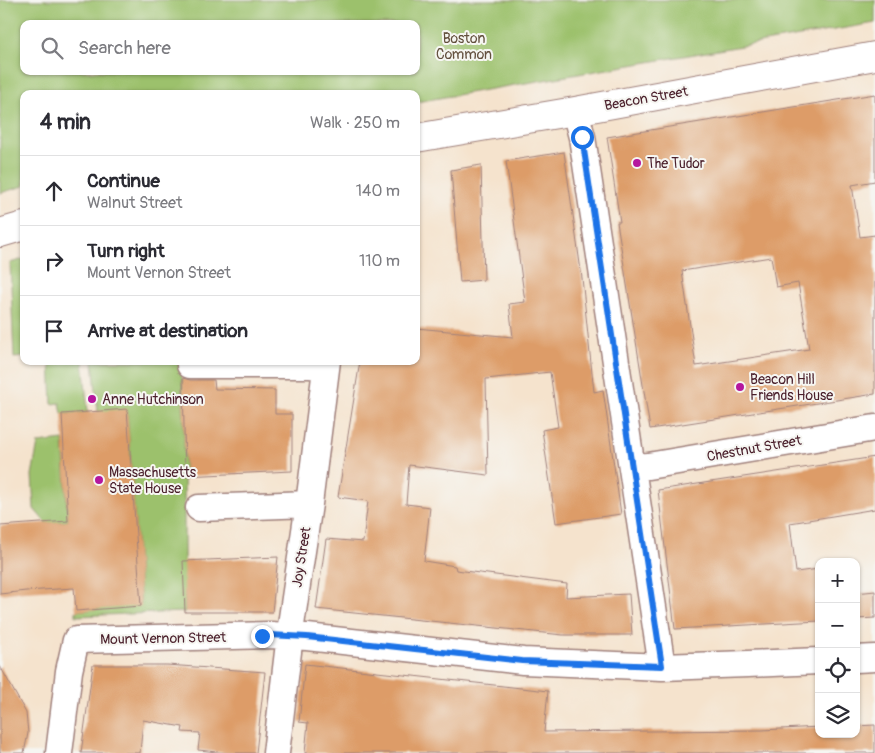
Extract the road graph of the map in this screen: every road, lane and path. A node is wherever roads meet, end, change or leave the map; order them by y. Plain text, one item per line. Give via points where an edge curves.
1 (875, 56) edge
2 (576, 111) junction
3 (420, 137) edge
4 (20, 227) edge
5 (0, 233) edge
6 (190, 365) dead end
7 (309, 365) edge
8 (327, 365) edge
9 (875, 428) edge
10 (632, 468) junction
11 (309, 504) junction
12 (199, 508) dead end
13 (289, 636) junction
14 (875, 658) edge
15 (860, 659) edge
16 (815, 661) edge
17 (662, 666) junction
18 (59, 753) edge
19 (276, 753) edge

1 - 2 main road, Beacon Street
2 - 3 main road, Beacon Street
2 - 10 street
4 - 5 main road
6 - 7 street
8 - 11 street, Joy Street
9 - 10 street, Chestnut Street
10 - 17 street
11 - 12 street
11 - 13 street, Joy Street
13 - 17 street, Mount Vernon Street via 522,661
13 - 18 street, Mount Vernon Street via 76,640
13 - 19 street, Joy Street
14 - 15 street
16 - 17 street, Mount Vernon Street

